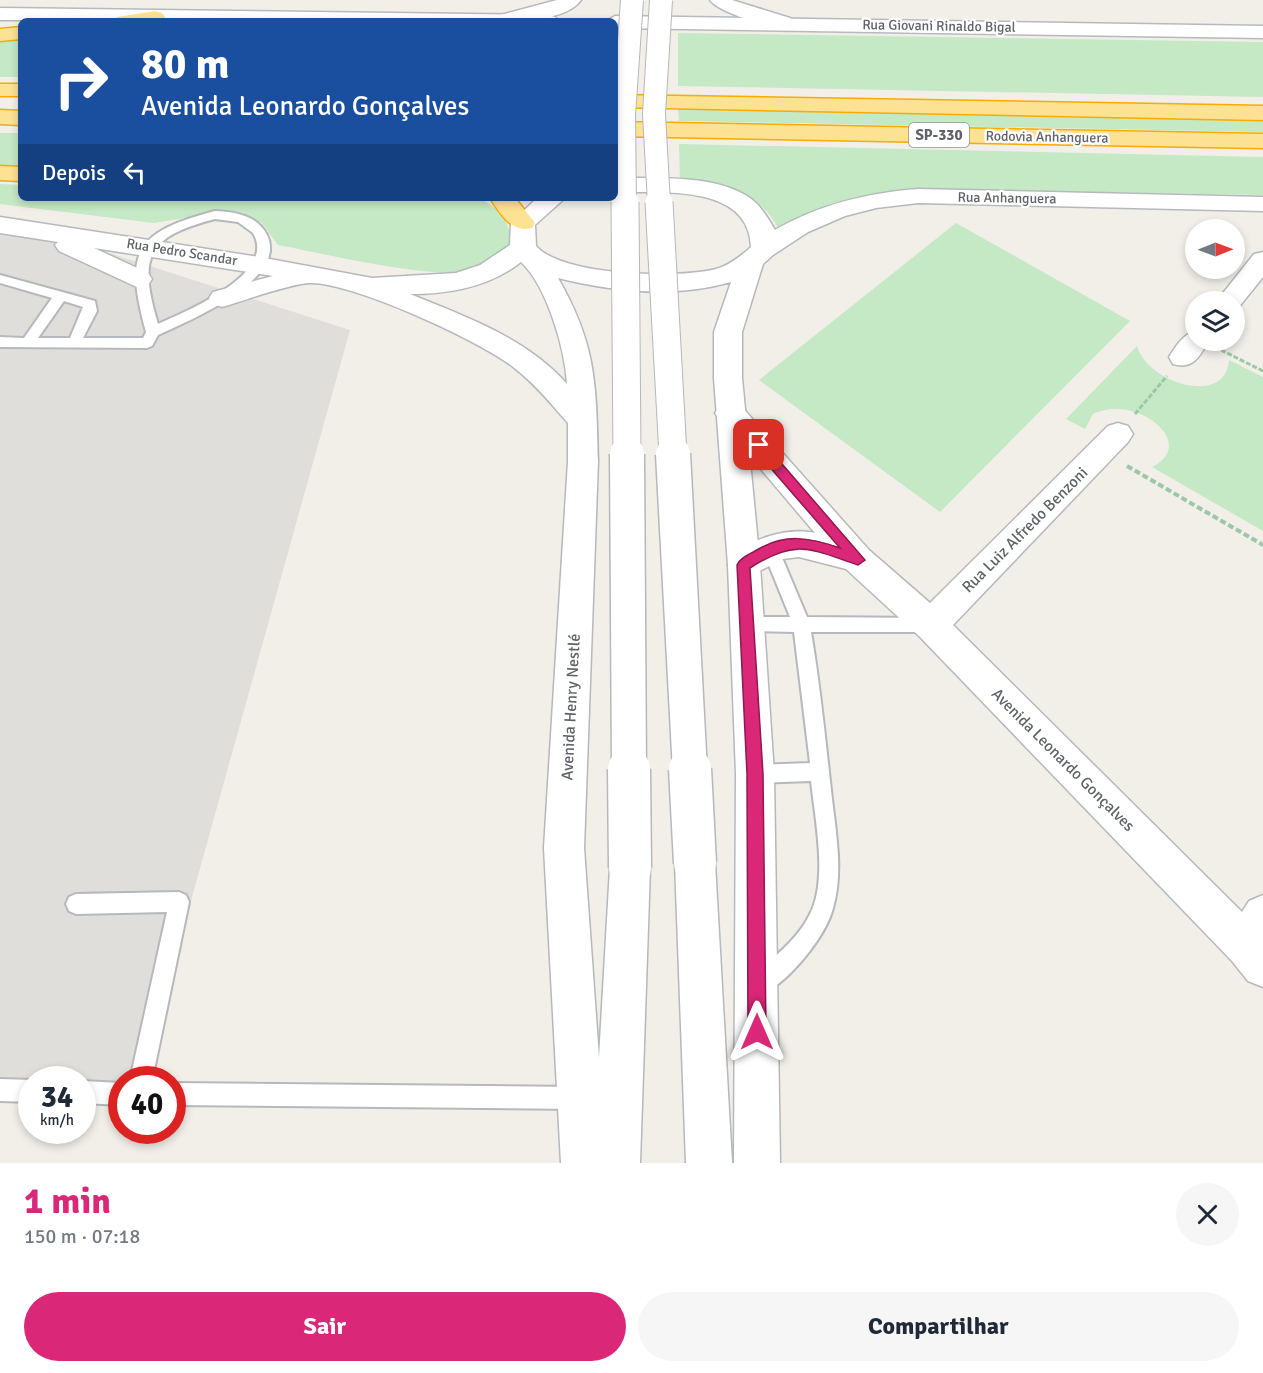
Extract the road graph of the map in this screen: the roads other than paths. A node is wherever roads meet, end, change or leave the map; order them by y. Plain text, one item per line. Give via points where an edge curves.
1 (571, 0) edge
2 (632, 0) edge
3 (661, 0) edge
4 (720, 0) edge
5 (0, 14) edge
6 (155, 17) junction
7 (147, 18) edge
8 (241, 18) edge
9 (513, 18) edge
10 (618, 22) edge
11 (783, 22) junction
12 (1263, 32) edge
13 (18, 33) edge
14 (0, 35) edge
15 (0, 90) edge
16 (18, 90) edge
17 (618, 101) edge
18 (1263, 113) edge
19 (0, 117) edge
20 (18, 118) edge
21 (618, 129) edge
22 (1263, 141) edge
23 (0, 173) edge
24 (18, 174) edge
25 (618, 185) edge
26 (504, 201) edge
27 (548, 201) edge
28 (1263, 204) edge
29 (0, 225) edge
30 (37, 230) junction
31 (527, 244) junction
32 (148, 247) junction
33 (757, 257) junction
34 (1263, 261) edge
35 (259, 265) junction
36 (313, 274) junction
37 (0, 279) edge
38 (139, 279) junction
39 (364, 285) junction
40 (1238, 291) edge
41 (60, 294) junction
42 (222, 298) junction
43 (153, 332) junction
44 (0, 342) edge
45 (28, 343) junction
46 (74, 343) junction
47 (730, 413) junction
48 (581, 419) junction
49 (1111, 443) road end
50 (757, 556) junction
51 (858, 560) junction
52 (746, 624) junction
53 (801, 624) junction
54 (931, 626) junction
55 (820, 772) junction
56 (755, 774) junction
57 (76, 904) dead end
58 (1258, 942) edge
59 (757, 988) junction
60 (144, 1066) edge
61 (0, 1090) edge
62 (18, 1091) edge
63 (186, 1094) edge
64 (580, 1098) junction
65 (584, 1163) edge
66 (617, 1163) edge
67 (709, 1163) edge
68 (757, 1163) edge

1 - 9 street via 556,8
2 - 66 street, bridge via 624,115 630,868
3 - 67 street, bridge via 654,114
4 - 11 street via 727,6
5 - 6 street
6 - 7 highway
6 - 8 street
10 - 11 street, Rua Giovani Rinaldo Bigal
11 - 12 street, Rua Giovani Rinaldo Bigal
13 - 14 highway
15 - 16 highway
17 - 18 highway, Rodovia Anhanguera / SP-330
19 - 20 highway
21 - 22 highway, Rodovia Anhanguera / SP-330
23 - 24 highway
25 - 33 street via 696,188 726,196 747,208 763,230
26 - 31 highway
27 - 31 street, Rua Pedro Scandar via 541,206
28 - 33 street, Rua Anhanguera via 884,198 817,216 786,232
29 - 30 street, Rua Pedro Scandar
30 - 32 street, Rua Pedro Scandar
30 - 38 street
31 - 33 street, Rua Anhanguera via 603,279 652,282 721,277
31 - 39 street, Rua Pedro Scandar via 502,266 470,281
31 - 48 street, Avenida Henry Nestlé via 567,322 577,351
32 - 35 street, Rua Pedro Scandar
32 - 35 lane via 160,234 192,220 233,216 248,221 259,231 265,243
32 - 38 lane
33 - 47 street via 728,332
34 - 40 street
35 - 36 street, Rua Pedro Scandar
35 - 42 lane
36 - 39 street, Rua Pedro Scandar
36 - 42 street
37 - 41 lane
38 - 43 lane
39 - 48 street, Rua Pedro Scandar via 458,324 525,362 548,381
41 - 45 lane
41 - 46 lane via 90,304
42 - 43 lane
43 - 46 lane via 147,343
44 - 45 lane
45 - 46 lane
47 - 50 street
47 - 51 street, Avenida Leonardo Gonçalves
48 - 64 street, Avenida Henry Nestlé via 583,461 564,848
49 - 54 street, Rua Luiz Alfredo Benzoni
50 - 51 street, Avenida Leonardo Gonçalves via 794,542
50 - 52 street
50 - 53 lane
51 - 54 street, Avenida Leonardo Gonçalves
52 - 53 lane
52 - 56 street
53 - 54 lane
53 - 55 lane
54 - 58 street, Avenida Leonardo Gonçalves
55 - 56 lane
55 - 59 lane via 828,871 823,910 805,939
56 - 59 street
57 - 60 lane via 179,902
59 - 68 street
61 - 62 lane
63 - 64 lane
64 - 65 street, Avenida Henry Nestlé

